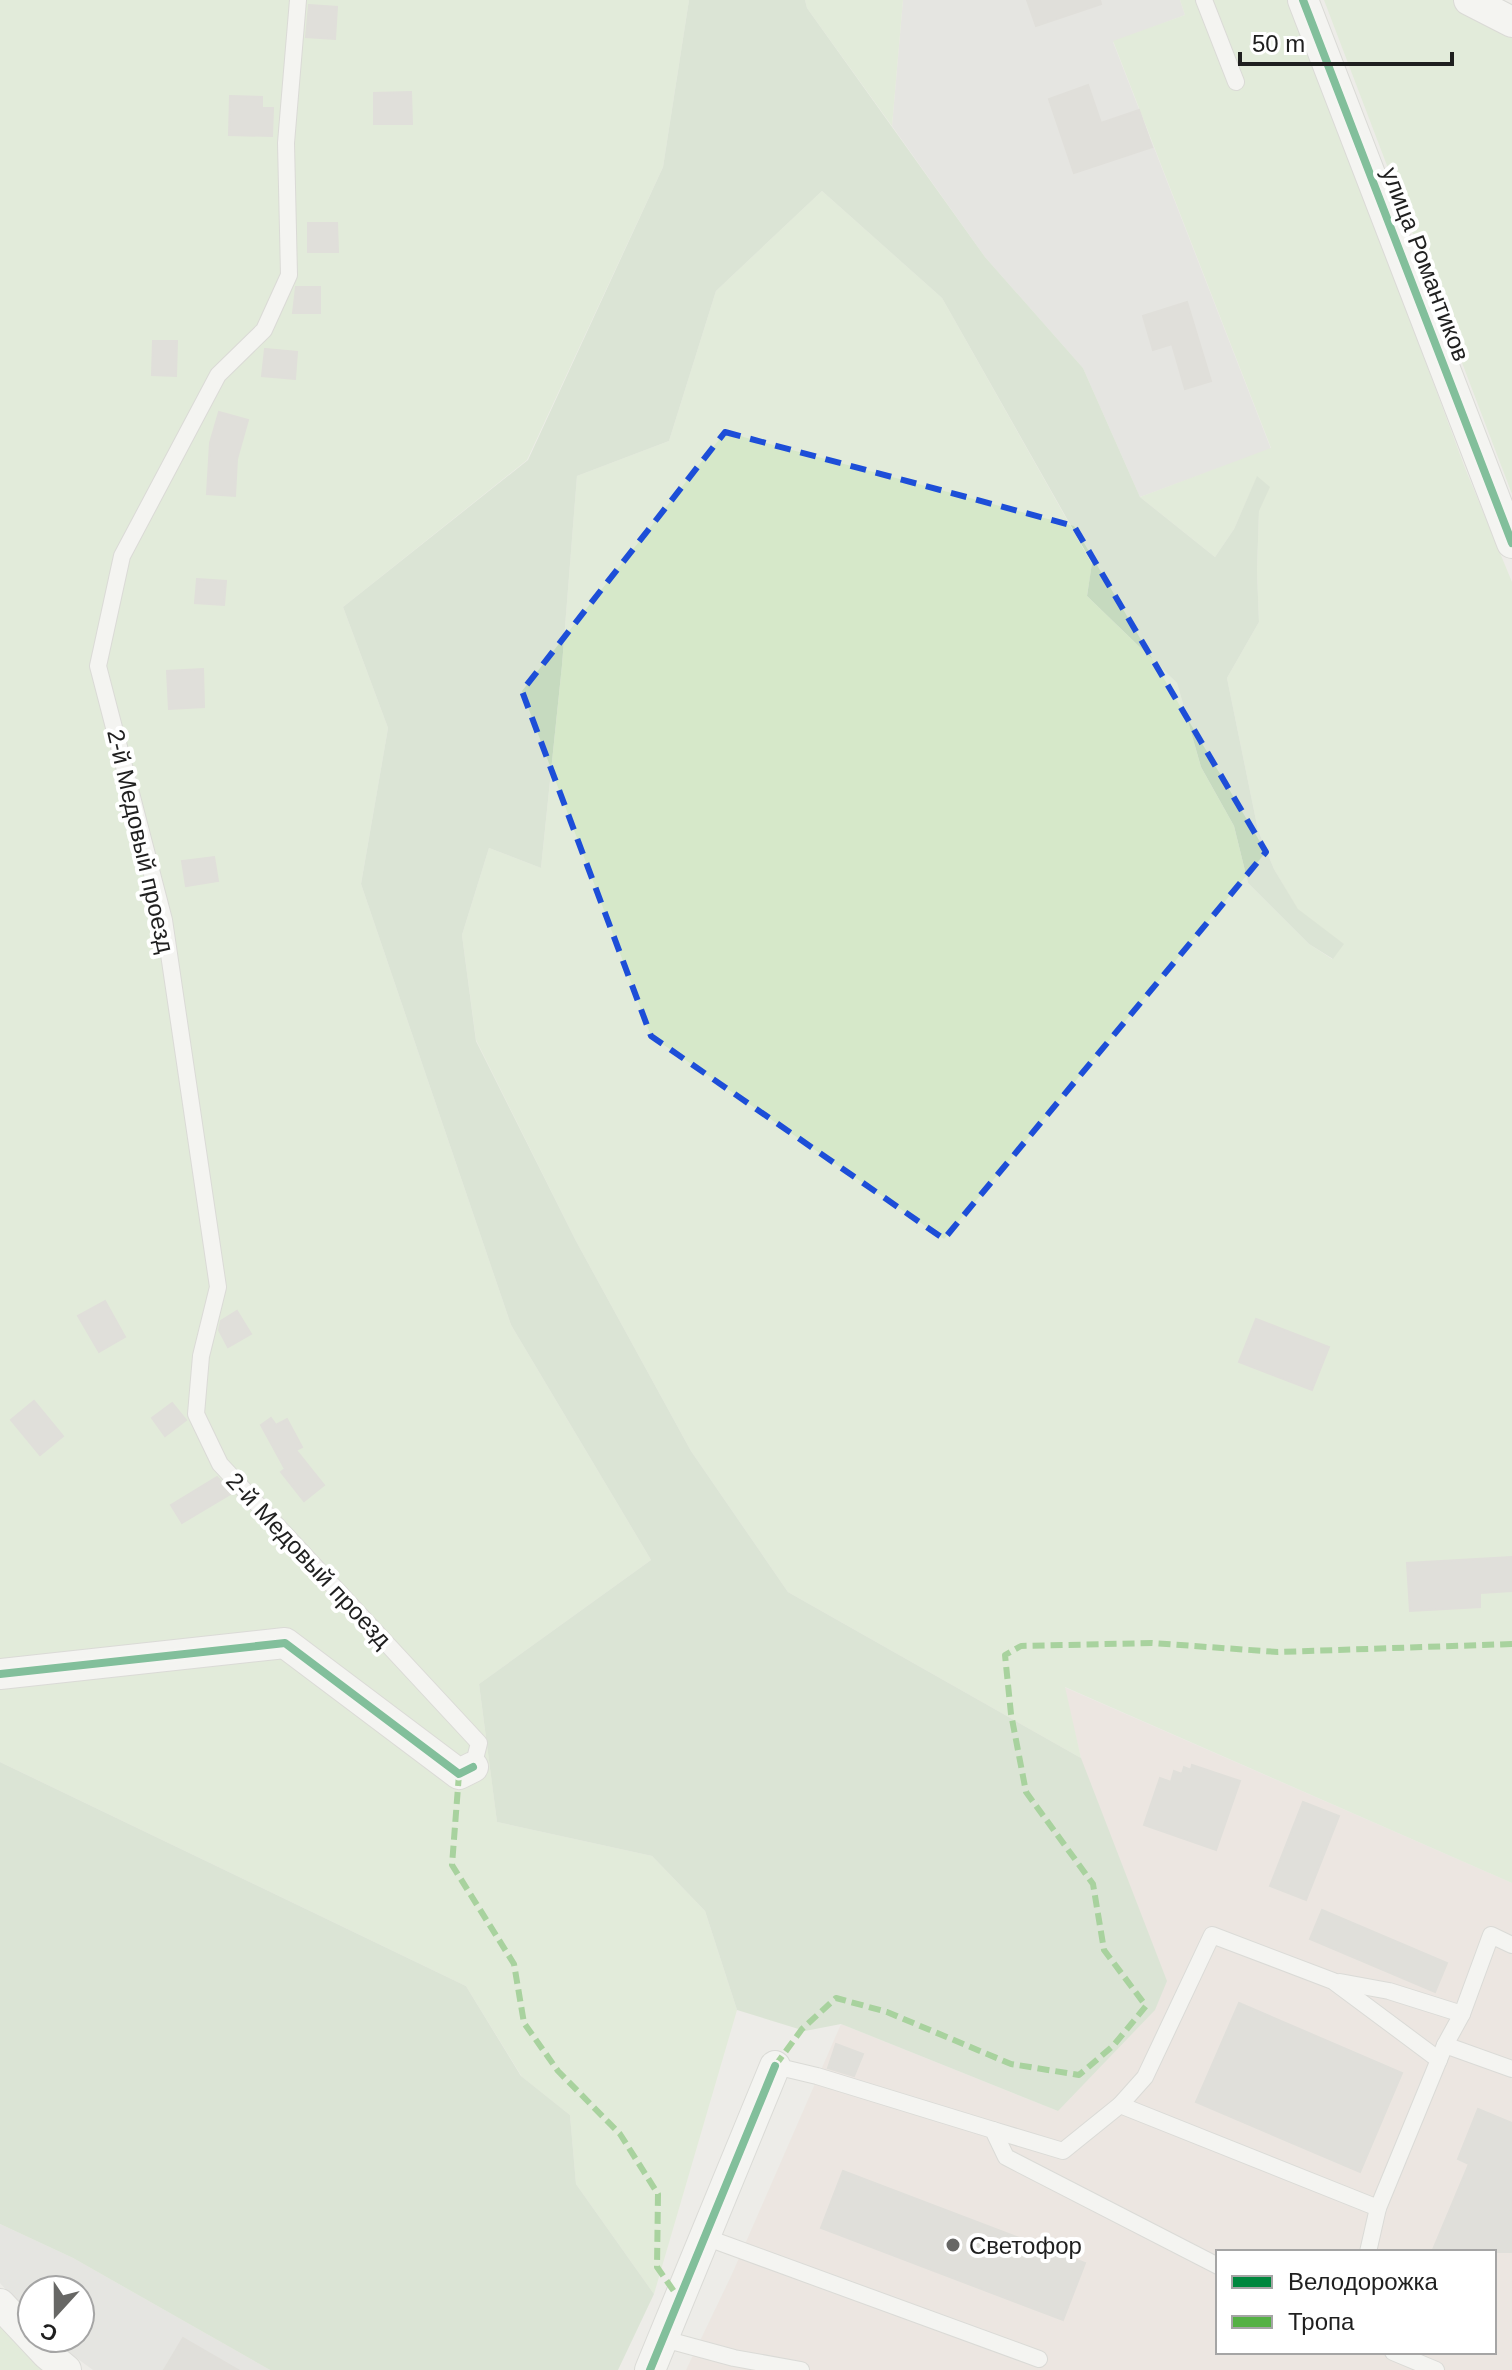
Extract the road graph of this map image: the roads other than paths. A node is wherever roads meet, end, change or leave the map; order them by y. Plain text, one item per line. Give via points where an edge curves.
1 (298, 0) edge
2 (1204, 0) edge
3 (1303, 0) edge
4 (1469, 0) edge
5 (1512, 22) edge
6 (1236, 82) dead end
7 (1512, 543) edge
8 (0, 1674) edge
9 (473, 1767) joint
10 (1512, 1945) edge
11 (1333, 1981) junction
12 (1462, 2014) junction
13 (1442, 2052) junction
14 (775, 2066) joint
15 (1512, 2069) edge
16 (1120, 2105) junction
17 (993, 2130) junction
18 (1378, 2208) junction
19 (705, 2237) junction
20 (1368, 2250) edge
21 (1216, 2265) edge
22 (0, 2304) edge
23 (664, 2339) junction
24 (1398, 2354) edge
25 (1039, 2359) dead end
26 (66, 2370) edge
27 (650, 2370) edge
28 (801, 2370) edge
29 (1436, 2370) edge

1 - 9 lane, 2-й Медовый проезд via 286,143 289,275 264,330 218,375 122,556 98,666 164,920 218,1287 201,1356 196,1414 220,1464 479,1743
2 - 6 lane
3 - 7 street, улица Романтиков
4 - 5 street
8 - 9 street via 285,1643 459,1774
10 - 12 lane via 1491,1935
11 - 12 lane via 1389,1991
11 - 13 lane
11 - 16 lane via 1212,1935 1145,2077
12 - 13 lane
13 - 15 lane
13 - 18 lane
14 - 17 lane
14 - 19 street
16 - 17 lane via 1063,2151
16 - 18 lane
17 - 21 lane via 1006,2157
18 - 20 lane
19 - 23 street
19 - 25 lane
22 - 26 street
23 - 27 street
23 - 28 lane
24 - 29 lane

